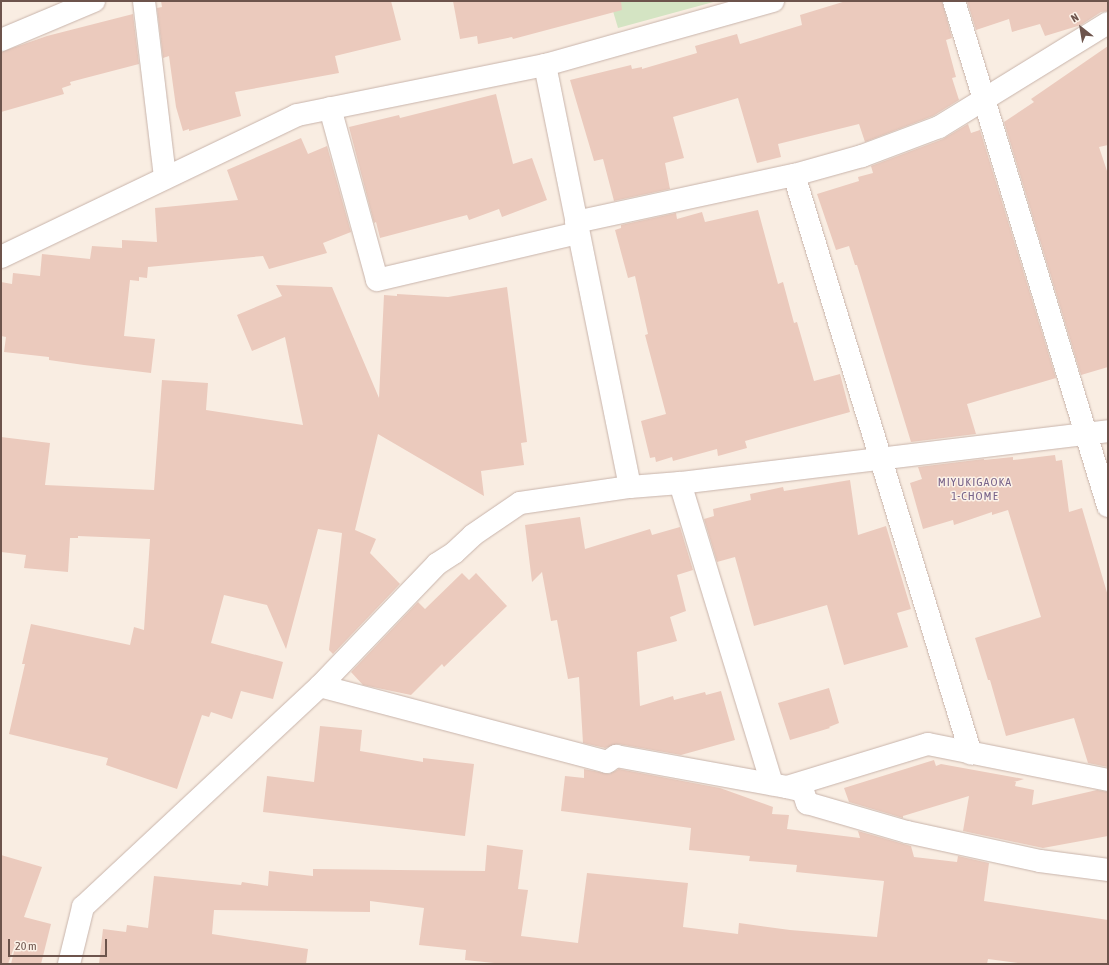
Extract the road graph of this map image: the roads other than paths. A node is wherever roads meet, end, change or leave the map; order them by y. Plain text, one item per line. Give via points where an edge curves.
1 (94, 1) edge
2 (144, 1) edge
3 (773, 1) edge
4 (954, 1) edge
5 (747, 5) edge
6 (1108, 23) edge
7 (1, 40) edge
8 (545, 65) junction
9 (984, 100) junction
10 (330, 108) junction
11 (794, 175) junction
12 (165, 178) junction
13 (577, 227) junction
14 (1, 257) edge
15 (1108, 431) edge
16 (1086, 434) junction
17 (881, 459) junction
18 (680, 483) junction
19 (630, 487) junction
20 (1108, 506) edge
21 (320, 686) junction
22 (971, 754) junction
23 (1108, 780) edge
24 (780, 785) junction
25 (1108, 870) edge
26 (69, 964) edge

1 - 7 street
2 - 12 street
3 - 5 street
4 - 9 street
5 - 8 street
6 - 9 street
8 - 10 street
8 - 13 street
9 - 11 street via 939,127 862,156
9 - 16 street
10 - 12 street via 297,115
10 - 13 street via 377,280
11 - 13 street
11 - 17 street
12 - 14 street
13 - 19 street
15 - 16 street
16 - 17 street
16 - 20 street
17 - 18 street
17 - 22 street
18 - 19 street
18 - 24 street
19 - 21 street via 520,503 473,535 438,564
21 - 24 street via 607,762 616,756
21 - 26 street via 83,907
22 - 23 street
22 - 24 street via 928,744
24 - 25 street via 803,791 807,803 907,832 1040,860

